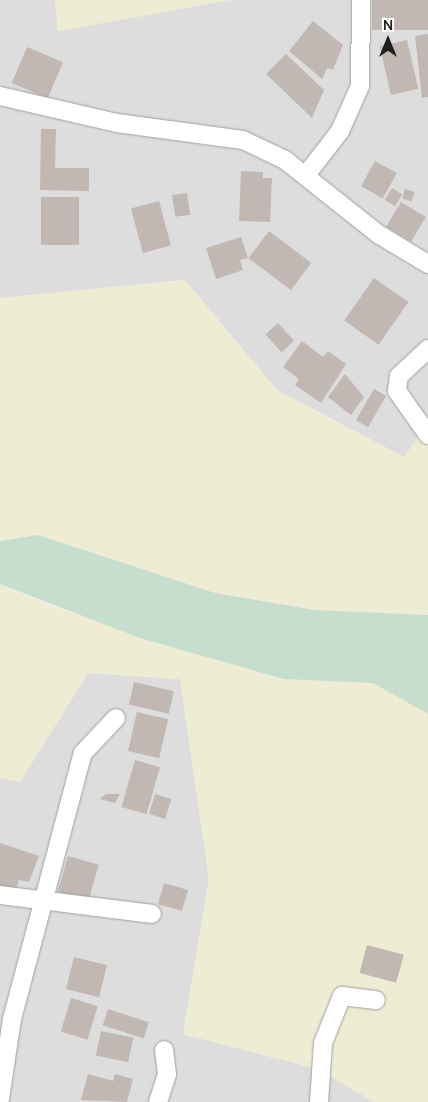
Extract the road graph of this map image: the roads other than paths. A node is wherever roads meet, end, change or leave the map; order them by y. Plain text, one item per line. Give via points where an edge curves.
1 (361, 0) edge
2 (0, 96) edge
3 (306, 175) junction
4 (428, 264) edge
5 (428, 349) edge
6 (428, 435) edge
7 (116, 718) dead end
8 (0, 895) edge
9 (46, 898) junction
10 (152, 914) dead end
11 (376, 1000) dead end
12 (164, 1050) dead end
13 (0, 1099) edge
14 (158, 1102) edge
15 (319, 1102) edge

1 - 3 street via 360,86 340,132
2 - 3 street via 118,123 243,140
3 - 4 street via 378,234
5 - 6 street via 399,376 397,391
7 - 9 street via 83,753
8 - 9 street
9 - 10 street via 84,908
9 - 13 street via 12,1019
11 - 15 street via 342,996 323,1043
12 - 14 street via 167,1074

